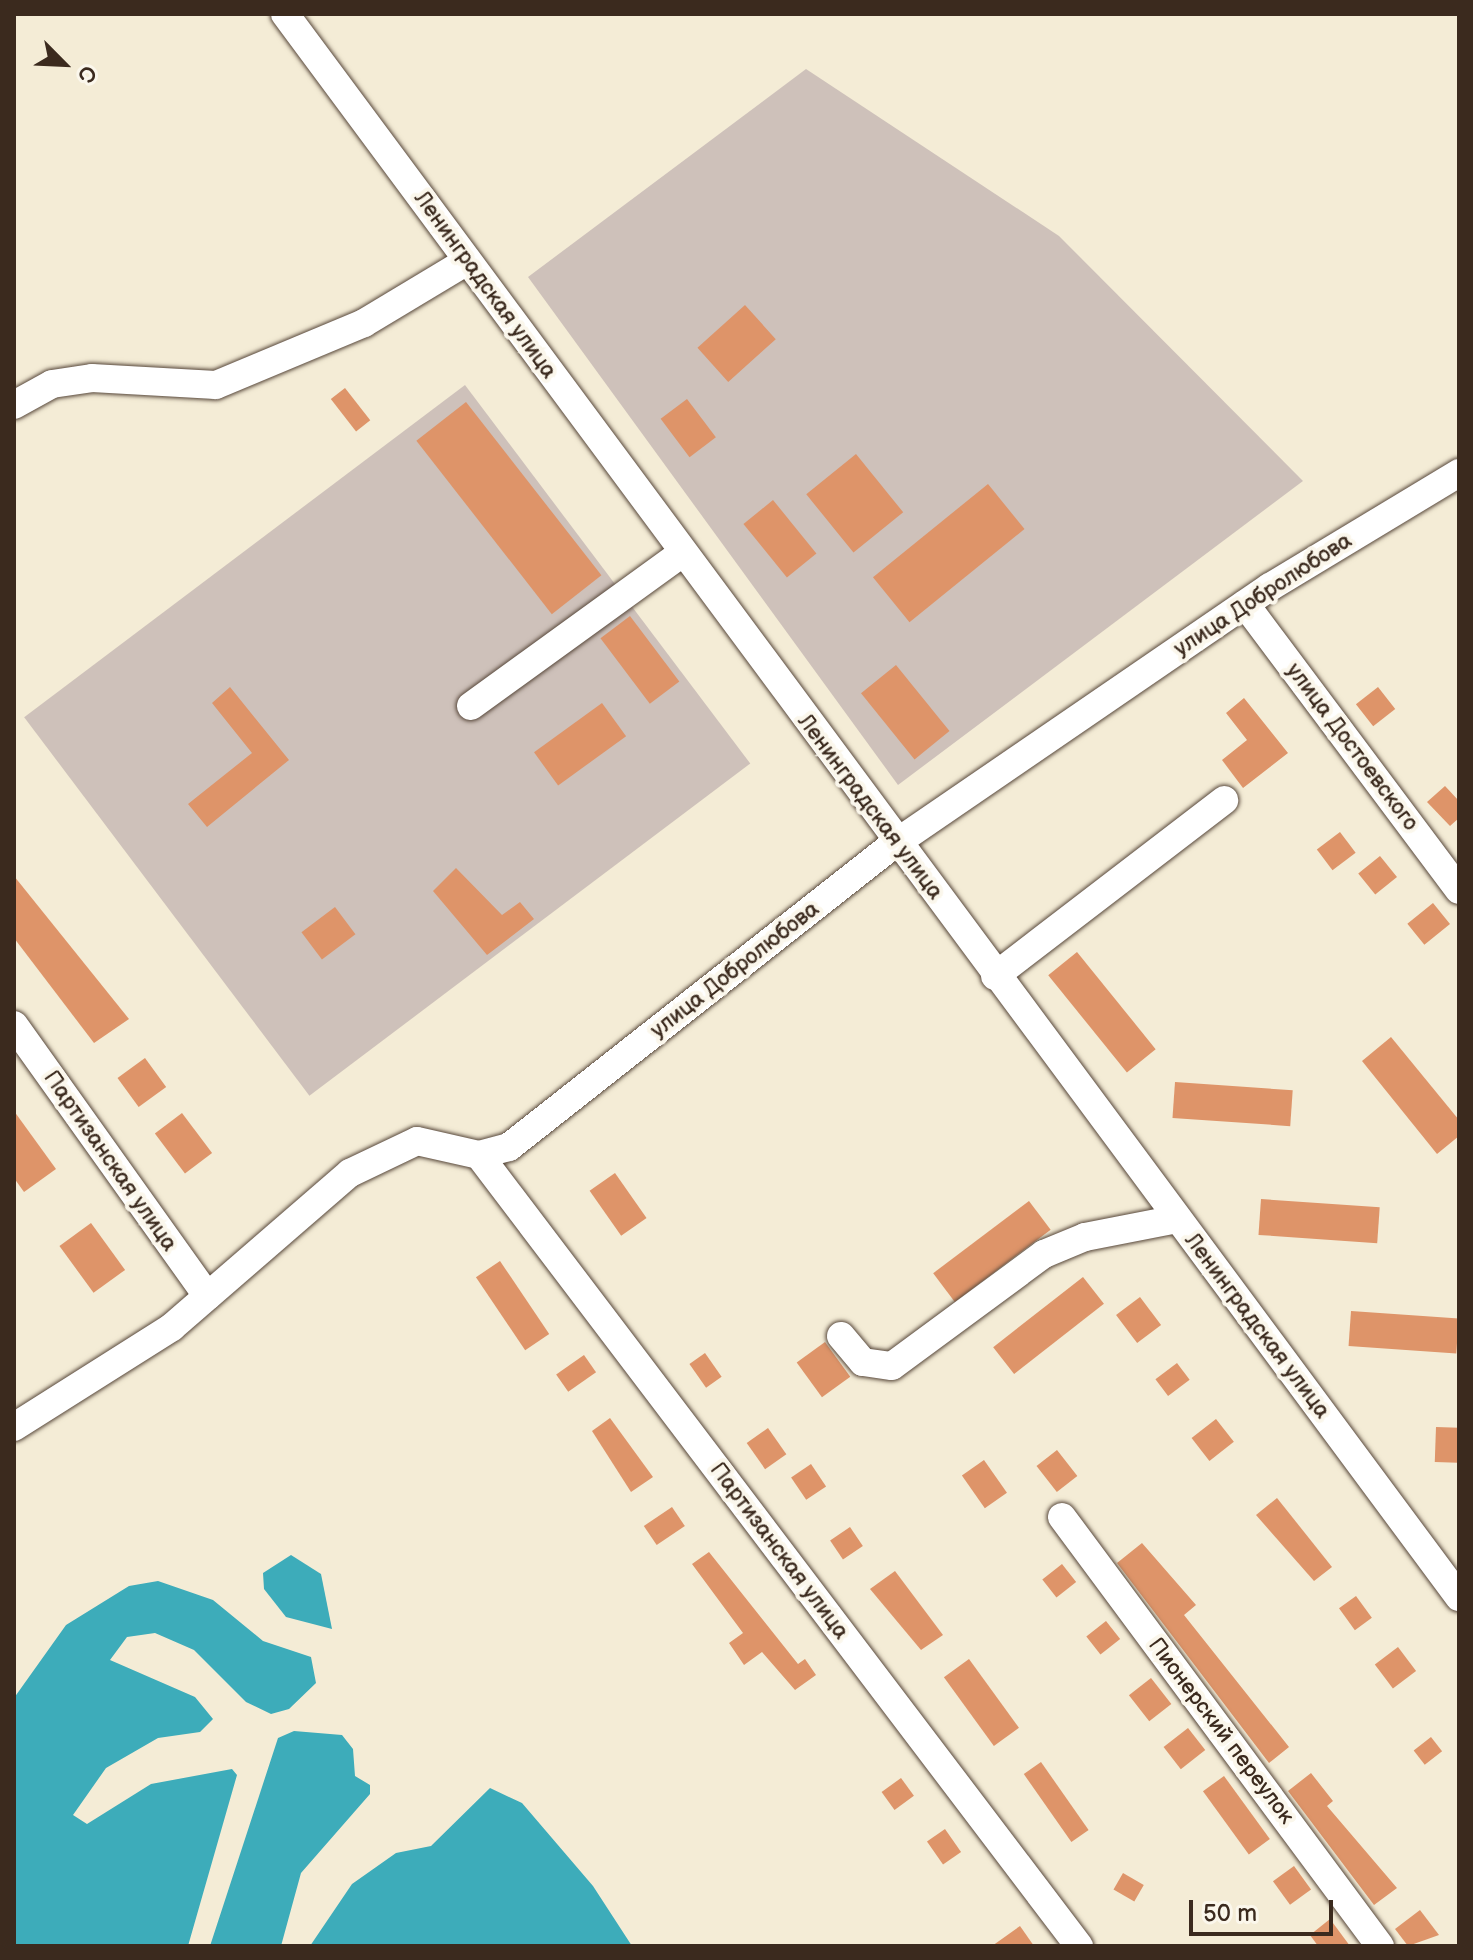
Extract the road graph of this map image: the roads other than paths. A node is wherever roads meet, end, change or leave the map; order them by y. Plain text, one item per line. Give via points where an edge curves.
1 (285, 14) edge
2 (467, 261) junction
3 (14, 405) edge
4 (1459, 473) edge
5 (682, 553) junction
6 (1245, 604) junction
7 (471, 706) dead end
8 (1224, 800) dead end
9 (896, 843) junction
10 (1459, 890) edge
11 (995, 976) junction
12 (14, 1025) edge
13 (479, 1155) junction
14 (1177, 1219) junction
15 (207, 1296) junction
16 (841, 1336) dead end
17 (14, 1427) edge
18 (1062, 1517) dead end
19 (1459, 1597) edge
20 (1079, 1946) edge
21 (1380, 1946) edge

1 - 2 street, Ленинградская улица
2 - 3 street via 364,323 216,385 92,378 52,384
2 - 5 street, Ленинградская улица
4 - 6 street, улица Добролюбова
5 - 7 street
5 - 9 street, Ленинградская улица
6 - 9 street, улица Добролюбова
6 - 10 street, улица Достоевского
8 - 11 street
9 - 11 street, Ленинградская улица
9 - 13 street, улица Добролюбова via 509,1147
11 - 14 street, Ленинградская улица
12 - 15 street, Партизанская улица
13 - 15 street via 417,1141 350,1173
13 - 20 street, Партизанская улица
14 - 16 street via 1085,1237 1044,1254 892,1366 863,1362
14 - 19 street, Ленинградская улица
15 - 17 street via 172,1327
18 - 21 street, Пионерский переулок

